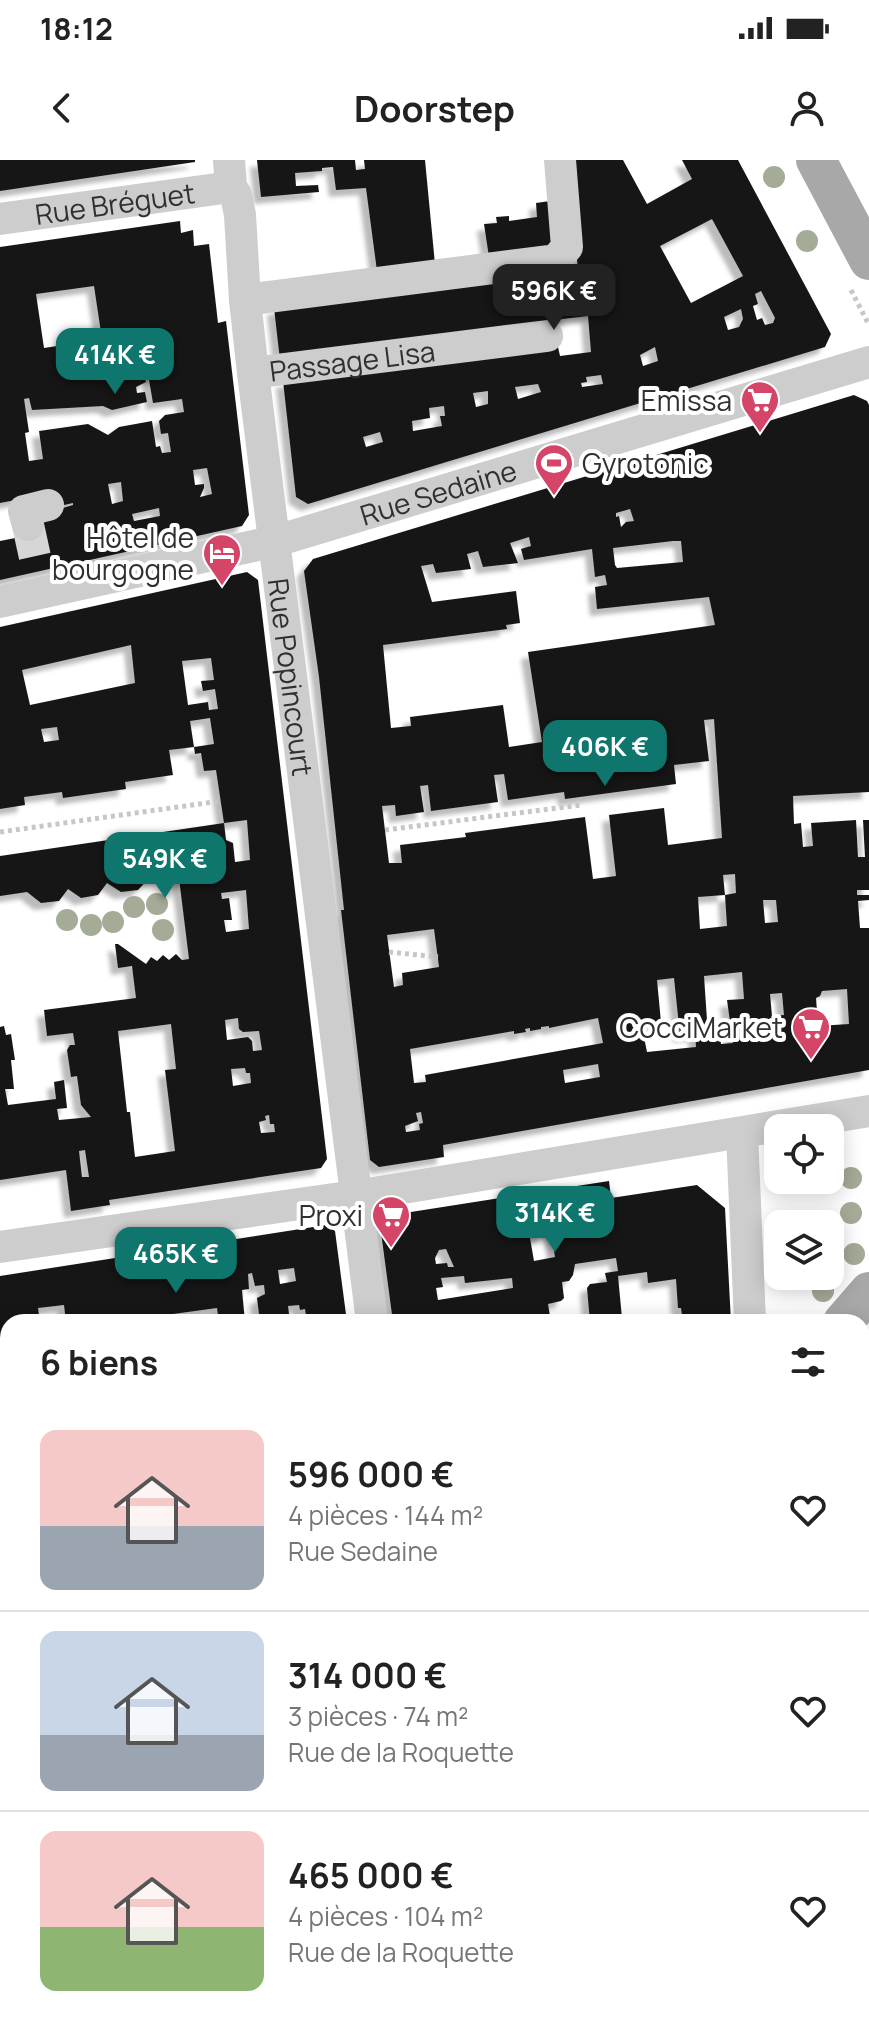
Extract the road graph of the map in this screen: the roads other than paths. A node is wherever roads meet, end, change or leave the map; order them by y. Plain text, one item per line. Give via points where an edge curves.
1 (560, 160) edge
2 (816, 160) edge
3 (230, 174) edge
4 (0, 219) edge
5 (869, 260) edge
6 (245, 300) junction
7 (547, 336) dead end
8 (869, 362) edge
9 (253, 373) junction
10 (276, 541) junction
11 (0, 602) edge
12 (869, 1111) edge
13 (742, 1133) junction
14 (355, 1196) junction
15 (0, 1247) edge
16 (869, 1292) edge
17 (371, 1314) edge
18 (750, 1314) edge
19 (850, 1314) edge

1 - 6 street via 567,247 556,260
2 - 5 main road
3 - 4 street, Rue Bréguet
3 - 6 street, Rue Popincourt via 240,215
6 - 9 street, Rue Popincourt
7 - 9 street, Passage Lisa
8 - 10 street, Rue Sedaine
9 - 10 street, Rue Popincourt
10 - 11 street, Rue Sedaine via 41,582
10 - 14 street, Rue Popincourt
12 - 13 street
13 - 14 street
13 - 18 street
14 - 15 street
14 - 17 street, Rue Popincourt
16 - 19 main road

